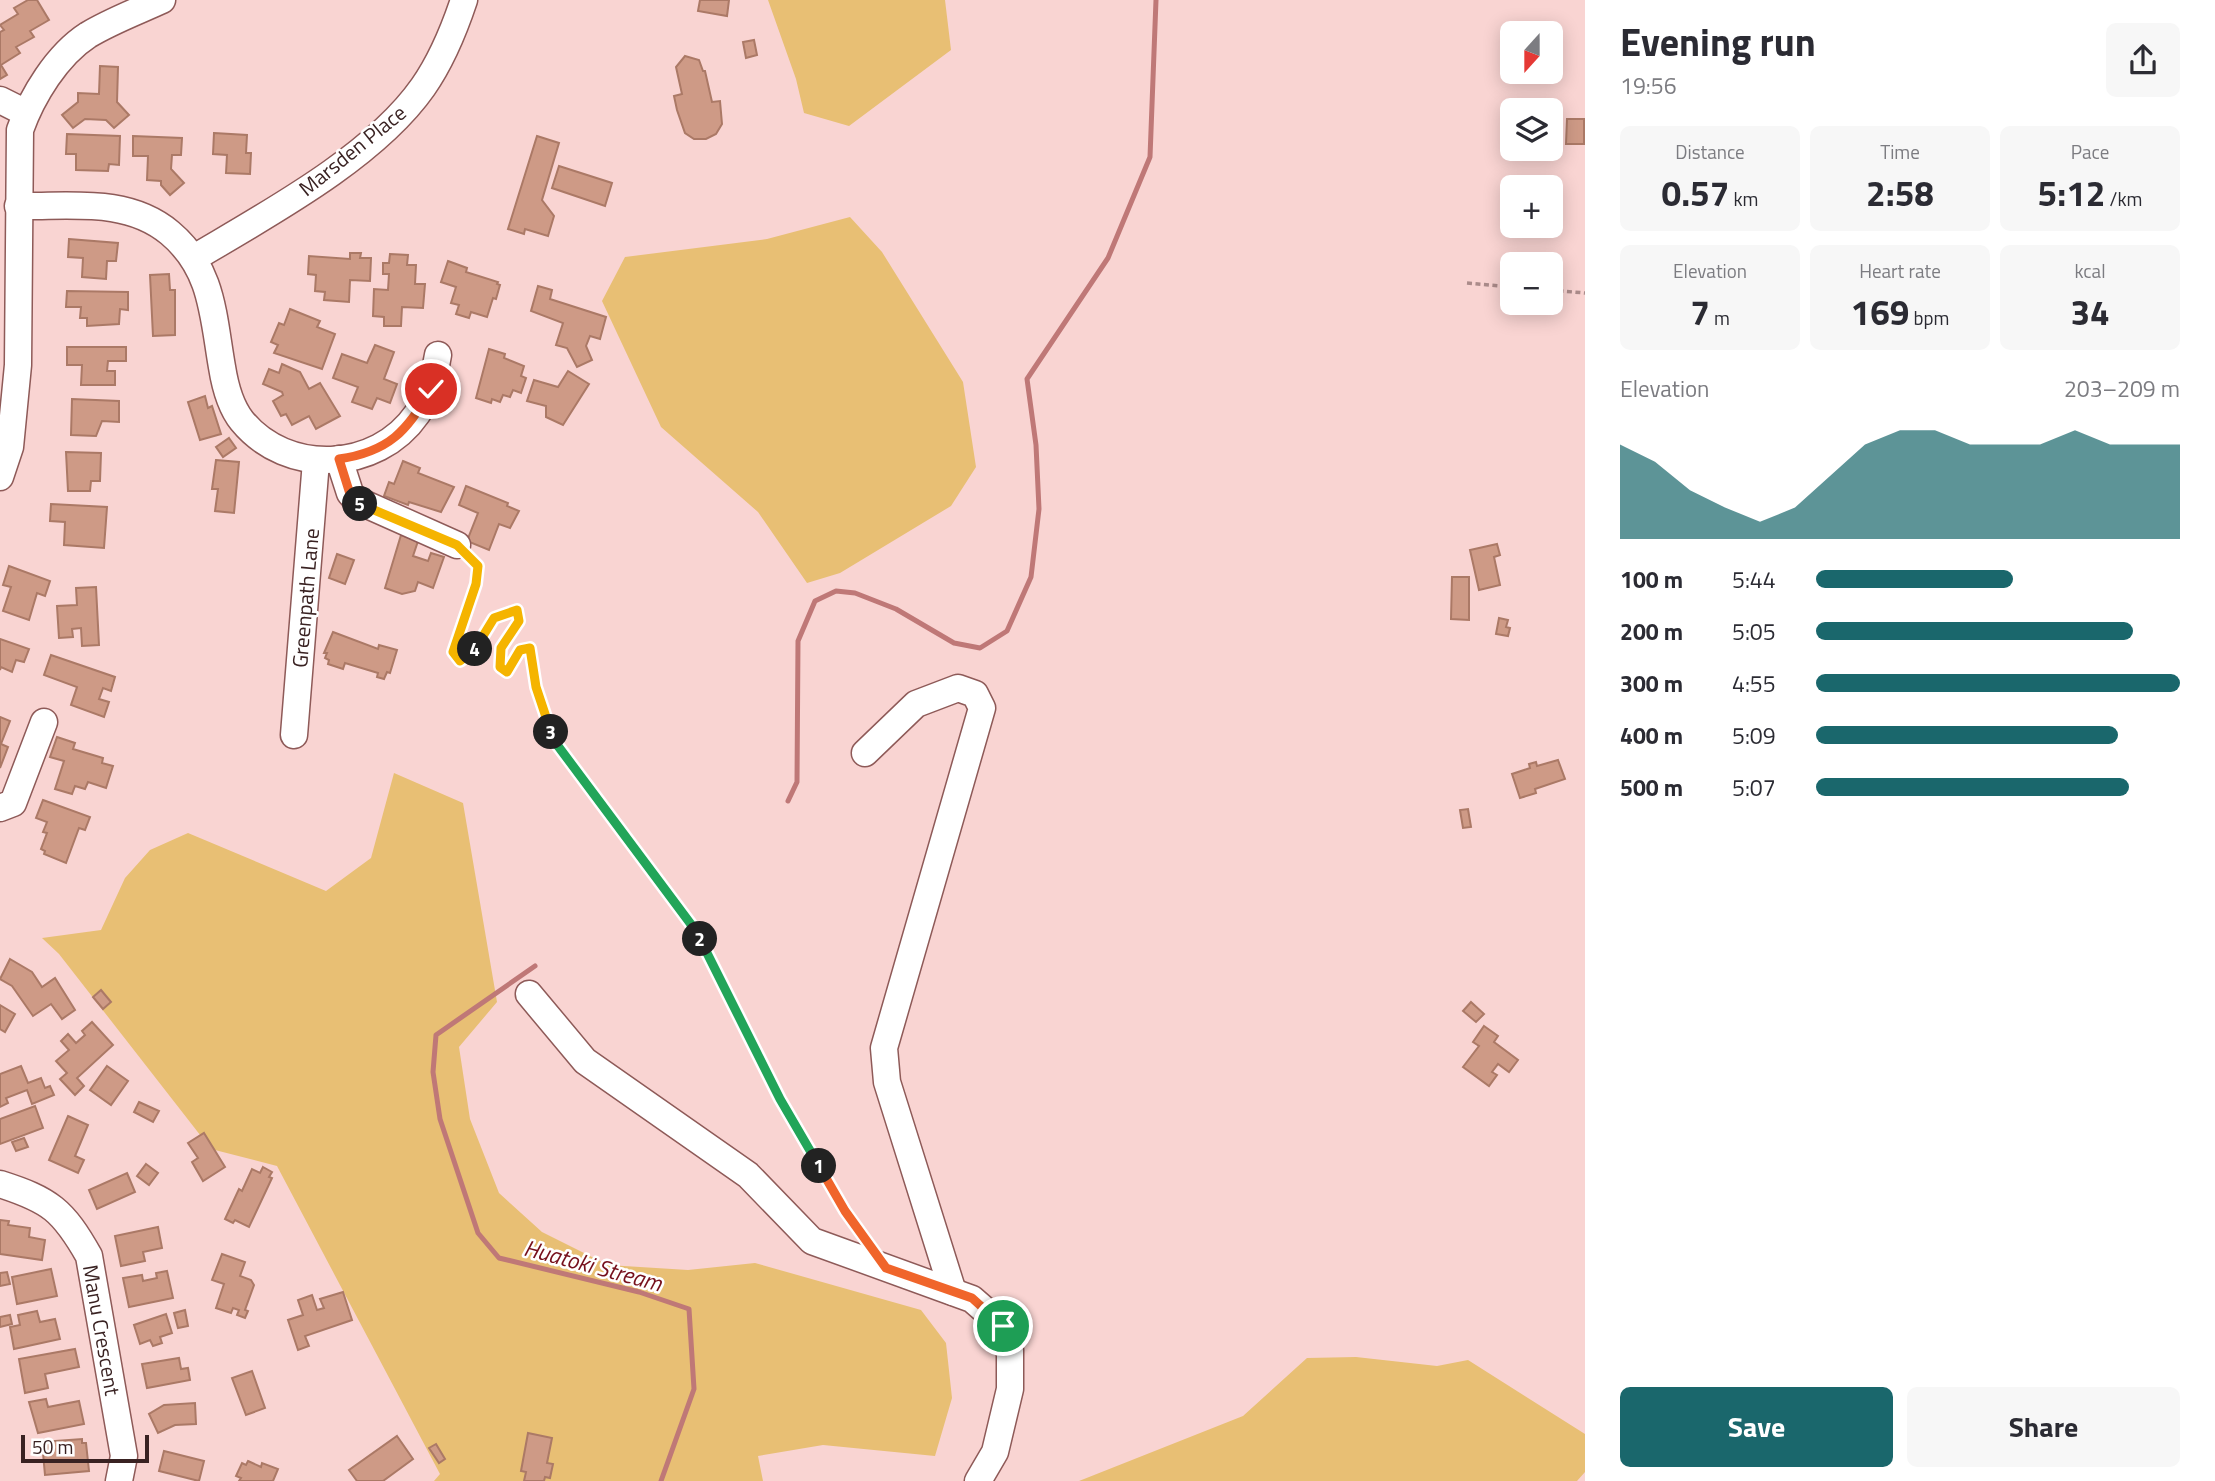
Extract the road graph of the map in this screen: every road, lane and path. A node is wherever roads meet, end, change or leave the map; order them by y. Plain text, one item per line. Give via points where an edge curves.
1 (162, 0) edge
2 (464, 0) edge
3 (0, 100) edge
4 (15, 120) edge
5 (18, 206) junction
6 (194, 258) junction
7 (1467, 284) dead end
8 (1500, 286) edge
9 (1563, 291) edge
10 (1585, 293) edge
11 (438, 355) dead end
12 (327, 460) junction
13 (0, 477) edge
14 (457, 545) joint
15 (44, 722) dead end
16 (294, 735) dead end
17 (865, 752) dead end
18 (0, 808) edge
19 (529, 994) dead end
20 (0, 1184) edge
21 (886, 1268) junction
22 (953, 1292) junction
23 (119, 1481) edge
24 (978, 1481) edge

1 - 4 street via 87,36 55,66
2 - 6 street, Marsden Place via 435,68 388,125 302,191
3 - 4 street
4 - 5 street
5 - 6 street via 110,206 131,211 169,232
5 - 13 street via 18,365 10,447
6 - 12 street via 207,283 225,387 242,421 277,448
7 - 8 path
9 - 10 path
11 - 12 street via 431,389 398,435 360,456
12 - 14 street via 363,506
12 - 16 street, Greenpath Lane
14 - 21 path via 478,566 453,652 460,661 471,654 494,618 517,610 519,621 501,648 500,667 507,672 520,650 530,648 536,687 555,742 693,927 780,1099 845,1211
15 - 18 street via 13,803
17 - 22 street via 916,704 958,688 975,694 982,708 884,1048 887,1082
19 - 21 street via 585,1061 748,1175 813,1241
20 - 23 street, Manu Crescent via 36,1195 58,1211 89,1256 124,1456
21 - 22 street
22 - 24 street via 972,1298 1003,1326 1010,1350 1010,1389 995,1451

